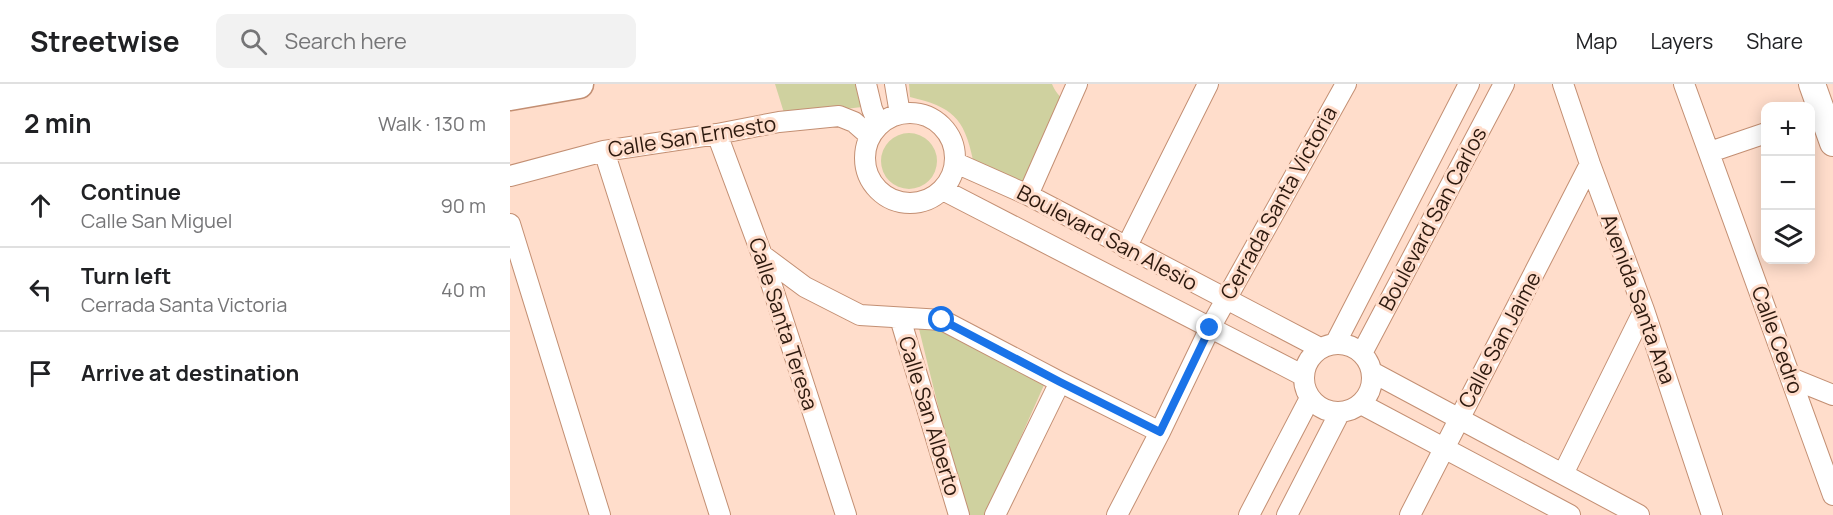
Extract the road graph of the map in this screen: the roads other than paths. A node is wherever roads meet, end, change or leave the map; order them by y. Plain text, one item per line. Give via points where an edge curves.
1 (579, 84) edge
2 (866, 84) edge
3 (895, 84) edge
4 (1077, 84) edge
5 (1208, 84) edge
6 (1346, 84) edge
7 (1469, 84) edge
8 (1504, 84) edge
9 (1563, 84) edge
10 (1684, 84) edge
11 (1812, 84) edge
12 (510, 96) edge
13 (900, 114) junction
14 (1816, 116) edge
15 (875, 131) junction
16 (717, 134) junction
17 (1761, 135) edge
18 (1833, 143) edge
19 (604, 151) junction
20 (1710, 152) junction
21 (956, 163) junction
22 (1590, 164) junction
23 (510, 176) edge
24 (943, 190) junction
25 (1028, 195) junction
26 (510, 224) edge
27 (1126, 248) junction
28 (762, 255) junction
29 (1225, 300) junction
30 (1644, 310) junction
31 (900, 318) junction
32 (1210, 328) junction
33 (1328, 346) junction
34 (1362, 353) junction
35 (1372, 372) junction
36 (1304, 376) junction
37 (1791, 378) junction
38 (1060, 382) junction
39 (1833, 395) edge
40 (1310, 398) junction
41 (1361, 404) junction
42 (1340, 412) junction
43 (1458, 420) junction
44 (1160, 432) junction
45 (1445, 450) junction
46 (1563, 474) junction
47 (1833, 495) edge
48 (600, 515) edge
49 (720, 515) edge
50 (846, 515) edge
51 (959, 515) edge
52 (995, 515) edge
53 (1117, 515) edge
54 (1249, 515) edge
55 (1287, 515) edge
56 (1410, 515) edge
57 (1570, 515) edge
58 (1639, 515) edge
59 (1712, 515) edge

1 - 12 main road
2 - 15 street
3 - 13 street
4 - 25 street
5 - 27 street
6 - 29 street, Cerrada Santa Victoria
7 - 33 street, Boulevard San Carlos
8 - 34 street, Boulevard San Carlos
9 - 22 street, Avenida Santa Ana
10 - 20 street, Calle Cedro
11 - 14 street
13 - 15 street
13 - 21 street via 918,113 947,130 955,146
14 - 18 street
15 - 16 street, Calle San Ernesto via 839,116
15 - 24 street via 865,150 865,165 878,190 903,203 918,203
16 - 19 street, Calle San Ernesto
16 - 28 street, Calle Santa Teresa
17 - 20 street
19 - 23 street, Calle San Ernesto
19 - 49 street
20 - 37 street, Calle Cedro
21 - 24 street
21 - 25 street, Boulevard San Alesio
22 - 30 street, Avenida Santa Ana
22 - 43 street, Calle San Jaime
24 - 32 street, Boulevard San Alesio
25 - 27 street, Boulevard San Alesio
26 - 48 street
27 - 29 street, Boulevard San Alesio
28 - 31 street via 805,288 860,315
28 - 50 street, Calle Santa Teresa
29 - 32 street, Cerrada Santa Victoria
29 - 33 street, Boulevard San Alesio
30 - 46 street
30 - 59 street, Avenida Santa Ana
31 - 38 street via 942,320
31 - 51 street, Calle San Alberto
32 - 36 street, Boulevard San Alesio
32 - 44 street, Cerrada Santa Victoria
33 - 34 street via 1345,344
33 - 36 street via 1312,356
34 - 35 street
35 - 41 street via 1372,384
35 - 43 street
36 - 40 street
37 - 39 street
37 - 47 street, Calle Cedro
38 - 44 street
38 - 52 street
40 - 42 street via 1328,411
40 - 54 street
41 - 42 street
41 - 45 street
42 - 55 street
43 - 45 street, Calle San Jaime
43 - 46 street
44 - 53 street, Cerrada Santa Victoria
45 - 56 street, Calle San Jaime
45 - 57 street
46 - 58 street

